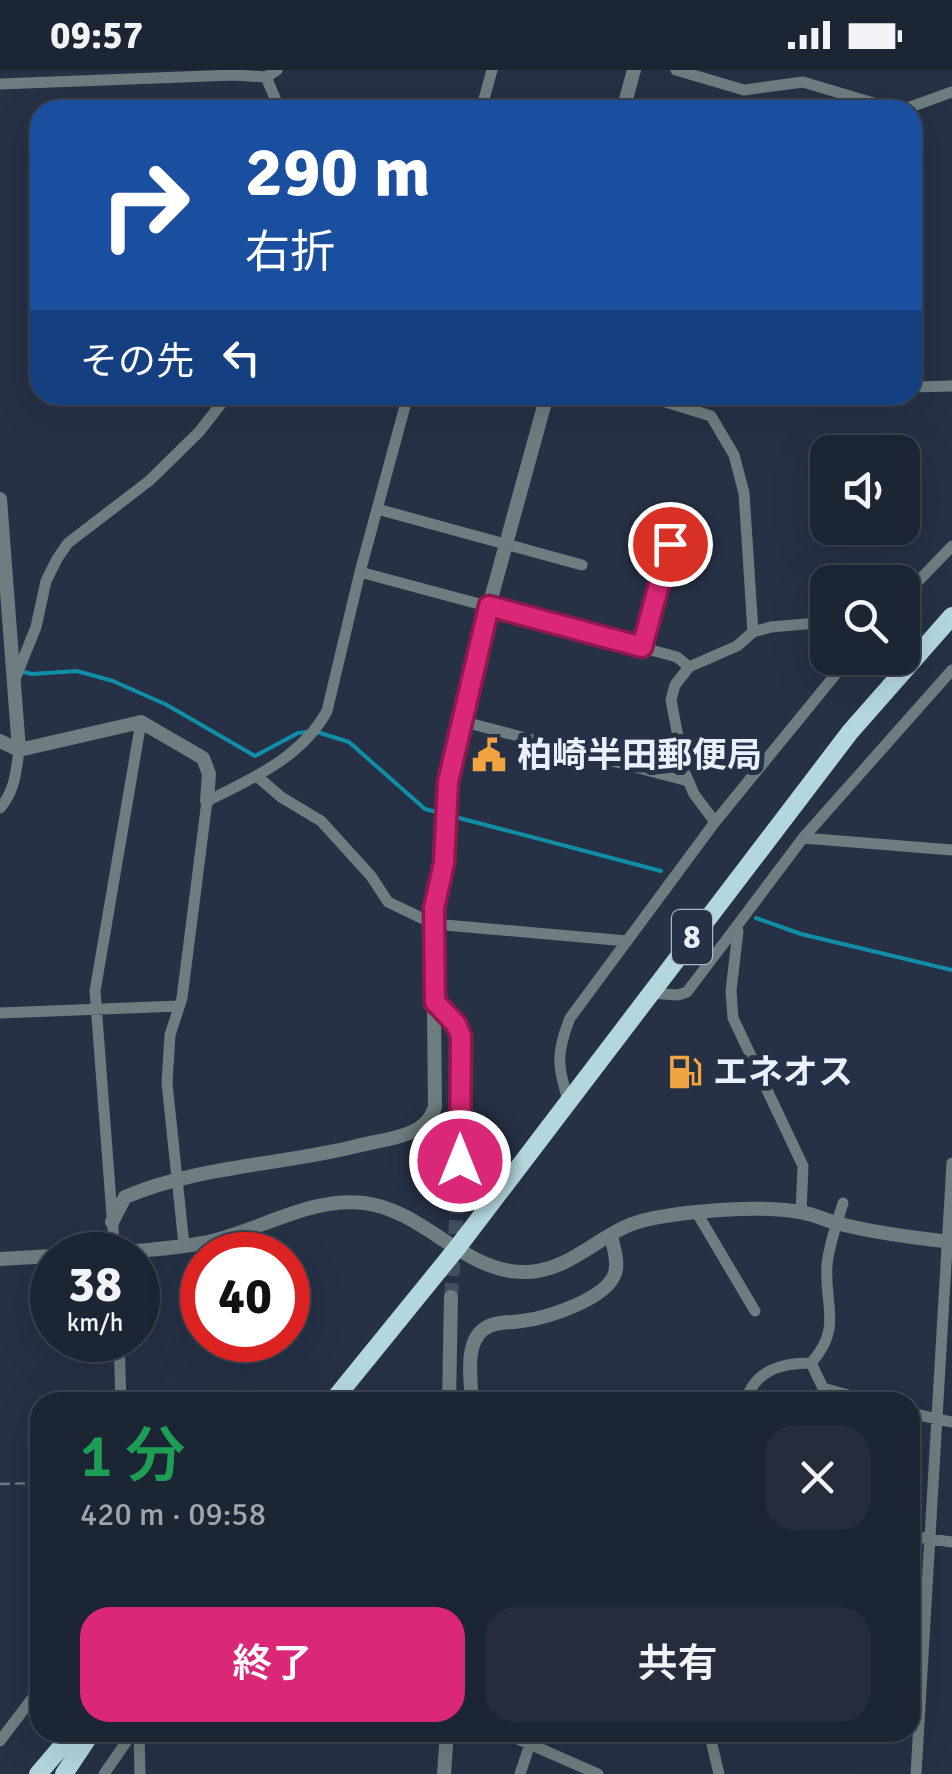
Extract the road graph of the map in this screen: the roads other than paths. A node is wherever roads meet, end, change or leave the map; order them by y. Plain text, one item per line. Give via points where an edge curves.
1 (492, 70) edge
2 (634, 70) edge
3 (676, 70) edge
4 (271, 74) edge
5 (0, 84) edge
6 (952, 92) edge
7 (278, 100) edge
8 (484, 100) edge
9 (626, 100) edge
10 (865, 100) edge
11 (922, 102) edge
12 (922, 386) edge
13 (952, 386) edge
14 (220, 405) edge
15 (405, 405) edge
16 (544, 405) edge
17 (675, 405) edge
18 (0, 503) edge
19 (377, 509) junction
20 (679, 510) dead end
21 (506, 544) junction
22 (952, 546) edge
23 (582, 565) dead end
24 (360, 572) junction
25 (920, 579) edge
26 (489, 606) junction
27 (952, 616) edge
28 (810, 623) edge
29 (753, 632) junction
30 (642, 647) junction
31 (689, 666) junction
32 (952, 670) edge
33 (836, 675) edge
34 (15, 679) junction
35 (461, 721) junction
36 (140, 722) junction
37 (0, 740) edge
38 (19, 750) junction
39 (258, 777) junction
40 (688, 781) junction
41 (207, 801) junction
42 (0, 808) edge
43 (715, 822) junction
44 (803, 838) junction
45 (952, 850) edge
46 (434, 924) junction
47 (738, 926) junction
48 (627, 941) junction
49 (649, 993) junction
50 (435, 1002) junction
51 (179, 1006) junction
52 (94, 1009) junction
53 (0, 1013) edge
54 (569, 1102) junction
55 (460, 1161) tunnel mouth
56 (952, 1164) edge
57 (178, 1180) junction
58 (842, 1202) dead end
59 (801, 1212) junction
60 (697, 1213) junction
61 (112, 1222) junction
62 (837, 1224) junction
63 (113, 1232) edge
64 (183, 1232) edge
65 (240, 1232) edge
66 (611, 1235) junction
67 (950, 1242) edge
68 (457, 1248) junction
69 (30, 1257) edge
70 (0, 1259) edge
71 (451, 1297) tunnel mouth
72 (754, 1311) dead end
73 (385, 1340) junction
74 (119, 1362) edge
75 (812, 1364) junction
76 (121, 1392) edge
77 (341, 1392) edge
78 (351, 1392) edge
79 (449, 1392) edge
80 (471, 1392) edge
81 (748, 1392) edge
82 (837, 1392) edge
83 (920, 1416) edge
84 (938, 1422) junction
85 (952, 1422) edge
86 (920, 1538) edge
87 (930, 1539) junction
88 (952, 1542) edge
89 (30, 1701) edge
90 (920, 1707) edge
91 (0, 1741) edge
92 (65, 1742) edge
93 (85, 1742) edge
94 (128, 1742) edge
95 (137, 1742) edge
96 (446, 1742) edge
97 (525, 1742) edge
98 (712, 1742) edge
99 (918, 1742) edge
100 (530, 1744) junction
101 (38, 1774) edge
102 (64, 1774) edge
103 (104, 1774) edge
104 (140, 1774) edge
105 (444, 1774) edge
106 (520, 1774) edge
107 (597, 1774) edge
108 (720, 1774) edge
109 (916, 1774) edge

1 - 8 street
2 - 9 street
3 - 10 street via 744,90 803,82
4 - 5 street
4 - 7 street
6 - 11 street
12 - 13 street
14 - 34 street via 148,481 68,543 46,581
15 - 19 street
16 - 21 street
17 - 29 street via 711,416 734,455 744,493
18 - 34 street
19 - 21 street
19 - 24 street
20 - 30 street
21 - 23 street
21 - 26 street
22 - 25 street
24 - 26 street
24 - 39 street via 327,711 319,726
26 - 30 street
26 - 35 street
27 - 49 highway, 8 via 850,732
28 - 29 street
29 - 31 street
30 - 31 street
31 - 40 street via 671,700
32 - 44 street
33 - 43 street
34 - 38 street
35 - 40 street
35 - 46 street
36 - 38 street
36 - 41 street via 204,758
36 - 52 street
37 - 38 street
38 - 42 street via 10,798
39 - 41 street
39 - 46 street via 322,821 388,902
40 - 43 street
41 - 51 street
43 - 48 street
44 - 45 street
44 - 47 street
46 - 48 street
46 - 50 street
47 - 49 street via 688,992
47 - 59 street via 733,1018 804,1166
48 - 54 street via 570,1018 558,1046
49 - 54 highway, 8
50 - 55 street via 461,1036
50 - 57 street via 430,1120 414,1131 310,1158
51 - 52 street
51 - 57 street via 168,1083
52 - 53 street
52 - 61 street
54 - 68 highway, 8
56 - 67 street
57 - 61 street via 124,1197
57 - 64 street
58 - 62 street
59 - 60 street
59 - 62 street
60 - 66 street via 637,1222
60 - 72 street
61 - 63 street
62 - 67 street
62 - 75 street via 827,1260 831,1333
65 - 68 street via 312,1208 361,1202 413,1220
66 - 68 street via 565,1264 530,1272 490,1266
66 - 80 street via 614,1277 602,1289 555,1314 483,1329 470,1363
67 - 84 street
68 - 73 highway, 8
69 - 70 street
71 - 79 street
73 - 77 highway, 8
73 - 78 highway, 8
74 - 76 street
75 - 81 street via 771,1368
75 - 82 street via 823,1388
83 - 84 street
84 - 85 street
84 - 87 street
86 - 87 street
87 - 88 street
87 - 90 street
89 - 91 street
92 - 101 highway
93 - 102 highway
94 - 103 street
95 - 104 street
96 - 105 street
97 - 100 street
98 - 108 street
99 - 109 street
100 - 106 street
100 - 107 street

